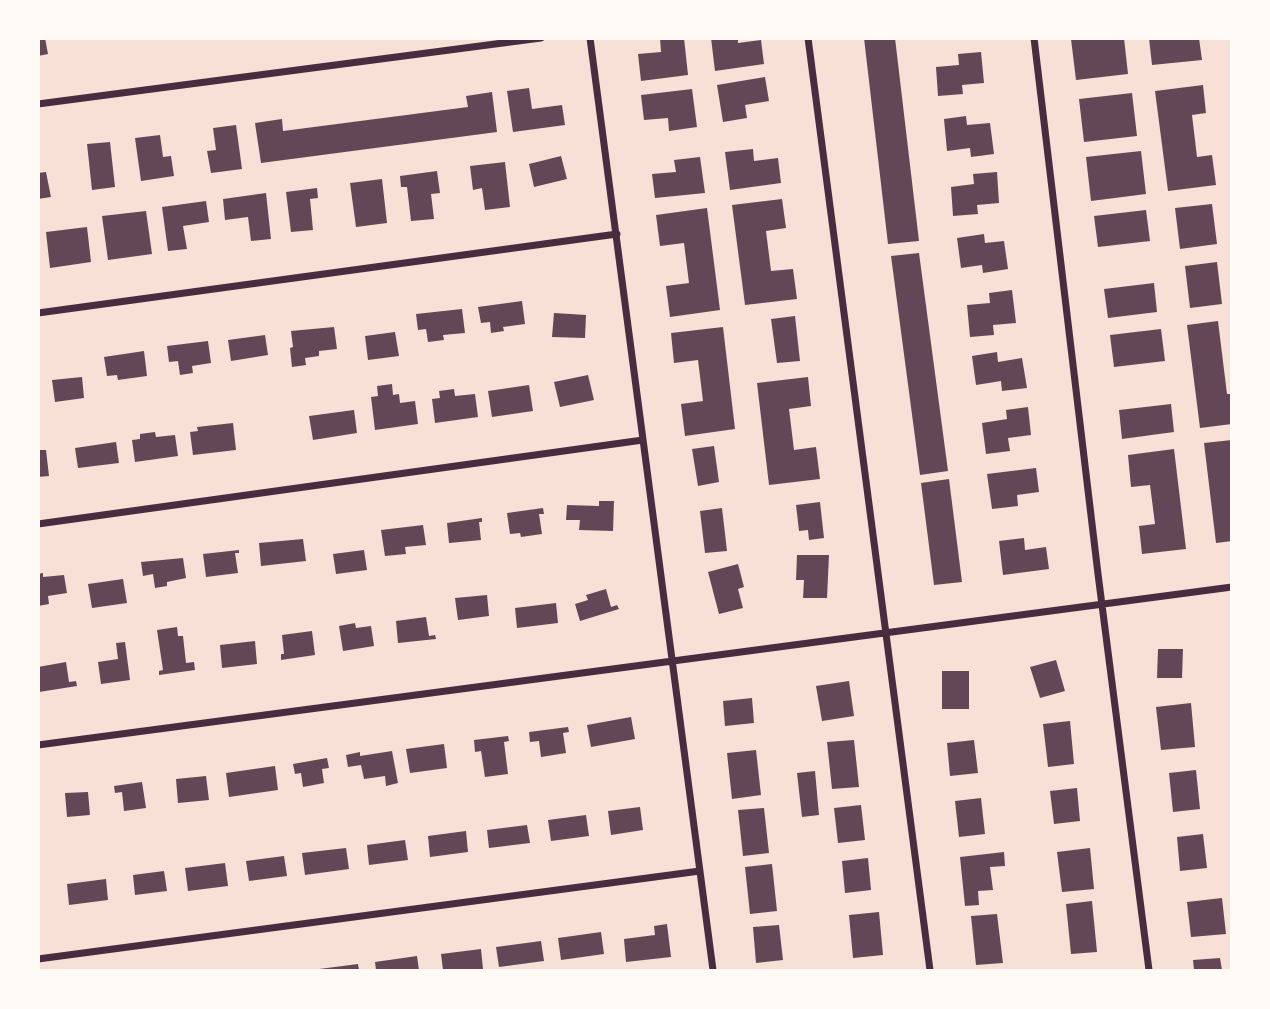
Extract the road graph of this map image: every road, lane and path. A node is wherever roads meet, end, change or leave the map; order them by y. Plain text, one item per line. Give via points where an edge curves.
1 (541, 38) edge
2 (590, 38) edge
3 (808, 38) edge
4 (1034, 38) edge
5 (38, 104) edge
6 (617, 234) junction
7 (38, 313) edge
8 (643, 440) junction
9 (38, 524) edge
10 (1231, 587) edge
11 (1102, 605) junction
12 (886, 634) junction
13 (671, 662) junction
14 (38, 745) edge
15 (700, 871) junction
16 (38, 959) edge
17 (713, 971) edge
18 (930, 971) edge
19 (1149, 971) edge

1 - 5 street
2 - 6 street
3 - 12 street
4 - 11 street
6 - 7 street
6 - 8 street
8 - 9 street
8 - 13 street
10 - 11 street
11 - 12 street
11 - 19 street
12 - 13 street
12 - 18 street
13 - 14 street
13 - 15 street
15 - 16 street
15 - 17 street

